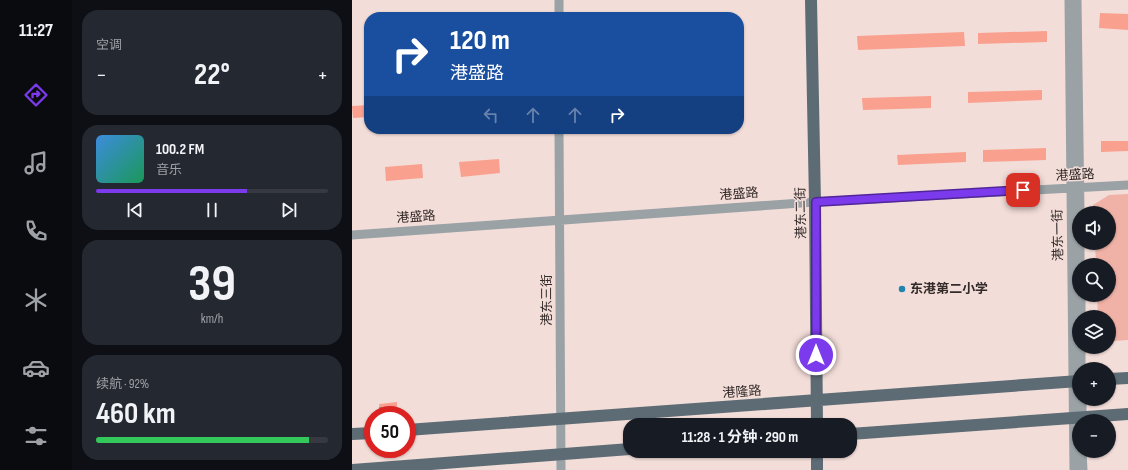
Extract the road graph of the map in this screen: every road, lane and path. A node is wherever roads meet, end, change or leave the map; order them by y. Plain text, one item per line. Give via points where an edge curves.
1 (559, 0) edge
2 (811, 0) edge
3 (1069, 0) edge
4 (1077, 0) edge
5 (559, 12) edge
6 (559, 134) edge
7 (1128, 184) edge
8 (1075, 188) junction
9 (816, 202) junction
10 (1079, 206) edge
11 (560, 220) junction
12 (352, 235) edge
13 (1076, 362) edge
14 (1128, 378) edge
15 (1116, 379) edge
16 (1072, 382) edge
17 (816, 401) junction
18 (1128, 414) edge
19 (1116, 415) edge
20 (817, 418) edge
21 (561, 419) junction
22 (1072, 419) edge
23 (416, 429) edge
24 (364, 433) edge
25 (352, 434) edge
26 (857, 434) edge
27 (623, 450) edge
28 (561, 454) junction
29 (817, 458) edge
30 (1075, 458) edge
31 (1082, 458) edge
32 (352, 470) edge
33 (561, 470) edge
34 (817, 470) edge
35 (1074, 470) edge
36 (1083, 470) edge

1 - 5 street
2 - 9 main road, 港东二街
3 - 8 street, 港东一街
4 - 8 street, 港东一街
6 - 11 street, 港东三街
7 - 8 street, 港盛路
8 - 9 street, 港盛路
8 - 10 street, 港东一街
8 - 13 street, 港东一街
9 - 11 street, 港盛路
9 - 17 main road, 港东二街
11 - 12 street, 港盛路
11 - 21 street, 港东三街
14 - 15 main road
16 - 17 main road, 港隆路
17 - 20 main road, 港东二街
17 - 21 main road, 港隆路
18 - 19 main road
21 - 23 main road, 港隆路
21 - 28 street, 港东三街
22 - 26 main road
24 - 25 main road
27 - 28 main road
28 - 32 main road
28 - 33 street, 港东三街
29 - 34 main road
30 - 35 street, 港东一街
31 - 36 street

